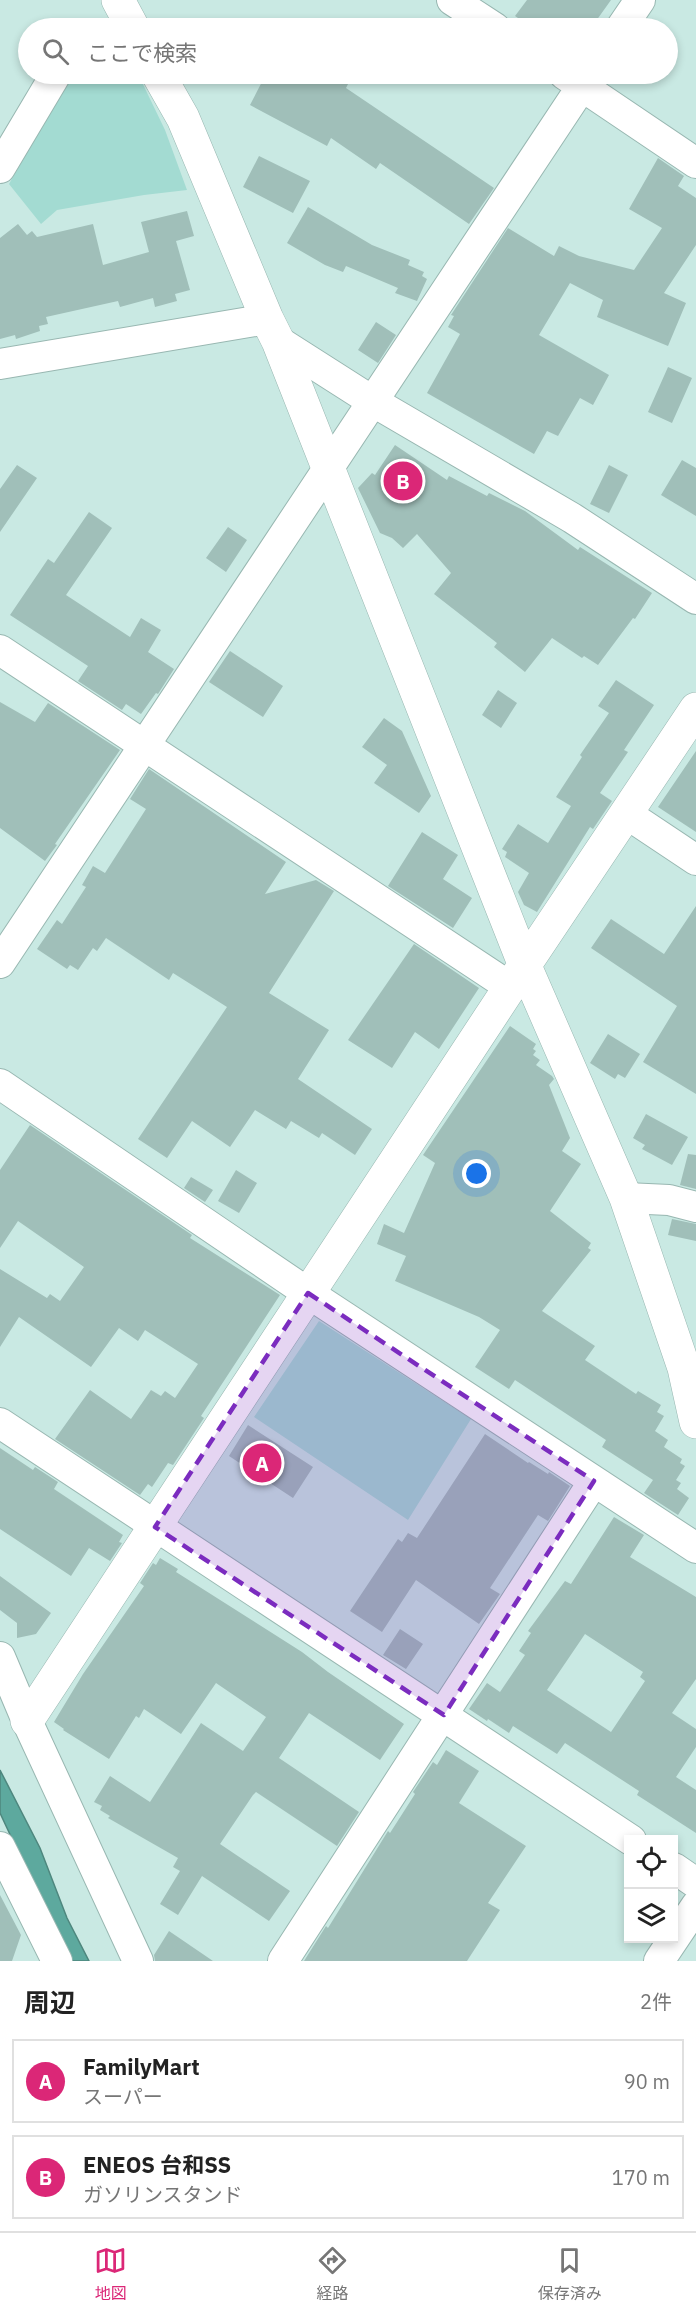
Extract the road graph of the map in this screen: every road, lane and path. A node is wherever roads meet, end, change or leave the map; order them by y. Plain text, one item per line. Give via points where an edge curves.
1 (118, 0) edge
2 (452, 0) edge
3 (640, 0) edge
4 (128, 18) edge
5 (480, 18) edge
6 (628, 18) edge
7 (50, 84) edge
8 (164, 84) edge
9 (575, 84) edge
10 (587, 84) edge
11 (696, 163) edge
12 (0, 168) edge
13 (273, 330) junction
14 (0, 364) edge
15 (372, 401) junction
16 (327, 468) junction
17 (696, 599) edge
18 (0, 650) edge
19 (696, 709) edge
20 (144, 746) junction
21 (627, 814) junction
22 (696, 860) edge
23 (0, 963) edge
24 (518, 977) junction
25 (0, 1083) edge
26 (626, 1198) junction
27 (696, 1207) edge
28 (309, 1293) junction
29 (696, 1422) edge
30 (0, 1423) edge
31 (594, 1481) junction
32 (155, 1527) junction
33 (696, 1548) edge
34 (0, 1657) edge
35 (444, 1715) junction
36 (27, 1721) junction
37 (625, 1835) edge
38 (0, 1847) edge
39 (678, 1871) edge
40 (696, 1883) edge
41 (696, 1906) edge
42 (57, 1961) edge
43 (138, 1961) edge
44 (283, 1961) edge
45 (659, 1961) edge

1 - 4 street
2 - 5 street
3 - 6 street
7 - 12 street
8 - 13 street via 183,118
9 - 15 street
10 - 11 street
13 - 14 street
13 - 15 street
13 - 16 street
15 - 16 street
15 - 17 street via 572,518
16 - 20 street
16 - 24 street
18 - 20 street
19 - 21 street
20 - 23 street
20 - 24 street
21 - 22 street
21 - 24 street
24 - 26 street
24 - 28 street
25 - 28 street
26 - 27 street via 669,1200
26 - 29 street via 684,1368
28 - 31 street
28 - 32 street
30 - 32 street
31 - 33 street
31 - 35 street
32 - 35 street
32 - 36 street
34 - 36 street
35 - 37 street
35 - 44 street
36 - 43 street
38 - 42 street
39 - 40 street
41 - 45 street

